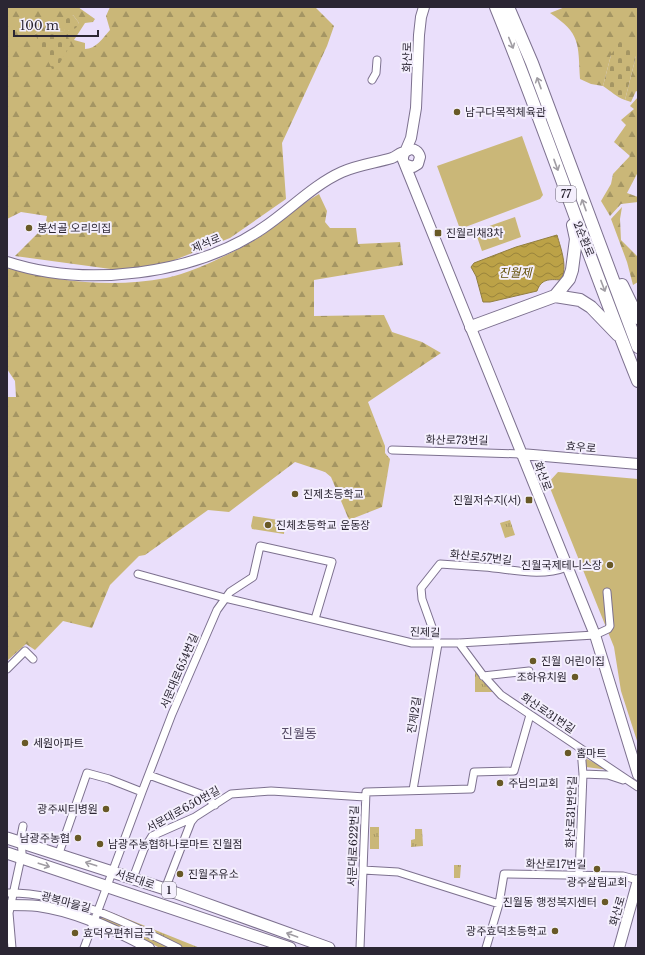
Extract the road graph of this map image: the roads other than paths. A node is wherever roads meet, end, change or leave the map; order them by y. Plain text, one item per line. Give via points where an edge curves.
1 (424, 7) edge
2 (496, 7) edge
3 (508, 7) edge
4 (377, 60) dead end
5 (372, 80) dead end
6 (416, 108) junction
7 (418, 151) junction
8 (407, 161) junction
9 (564, 187) junction
10 (590, 222) junction
11 (7, 262) edge
12 (556, 294) junction
13 (638, 318) edge
14 (471, 327) junction
15 (621, 339) junction
16 (638, 347) edge
17 (638, 380) edge
18 (392, 450) dead end
19 (522, 454) junction
20 (638, 464) edge
21 (567, 567) junction
22 (138, 574) dead end
23 (607, 592) dead end
24 (225, 598) junction
25 (315, 619) junction
26 (595, 635) junction
27 (458, 643) junction
28 (438, 644) junction
29 (33, 659) dead end
30 (7, 669) edge
31 (529, 671) dead end
32 (483, 676) junction
33 (530, 715) junction
34 (581, 749) junction
35 (583, 774) junction
36 (149, 775) junction
37 (636, 782) edge
38 (413, 790) junction
39 (142, 792) junction
40 (365, 797) junction
41 (215, 805) junction
42 (195, 817) junction
43 (23, 826) dead end
44 (7, 838) edge
45 (21, 841) junction
46 (7, 853) edge
47 (58, 853) junction
48 (21, 858) junction
49 (363, 870) junction
50 (111, 871) junction
51 (579, 875) junction
52 (133, 878) junction
53 (638, 880) edge
54 (106, 886) junction
55 (165, 889) junction
56 (10, 893) edge
57 (142, 897) junction
58 (499, 904) junction
59 (8, 905) edge
60 (96, 917) junction
61 (254, 922) junction
62 (138, 945) edge
63 (12, 948) edge
64 (84, 948) edge
65 (149, 948) edge
66 (178, 948) edge
67 (290, 948) edge
68 (329, 948) edge
69 (360, 948) edge
70 (486, 948) edge
71 (618, 948) edge

1 - 6 main road, 화산로 via 419,36
2 -> 9 highway, 2순환로 / 77
10 -> 3 highway, 2순환로 / 77 via 532,63
4 - 5 street via 376,73
6 - 7 main road
6 - 8 main road
7 - 8 main road, 제석로 via 410,149
7 - 8 main road via 420,160
8 - 11 main road, 제석로 via 392,157 341,173 316,187 249,237 176,266 133,274 103,274 44,271
8 - 14 main road, 화산로 via 419,201
9 - 12 highway via 576,239 572,270
9 -> 15 highway, 2순환로 / 77
10 - 13 highway
10 - 16 highway, 2순환로 / 77
12 - 14 highway
12 - 15 highway via 580,300 591,307
14 - 19 main road, 화산로
15 - 17 highway, 2순환로 / 77
18 - 19 street, 화산로73번길
19 - 20 main road, 효우로
19 - 21 main road, 화산로
21 - 26 main road, 화산로
21 - 28 street, 화산로57번길 via 555,572 528,573 440,564 421,588
22 - 24 street, 진제길
23 - 26 street via 610,626
24 - 25 street, 진제길
24 - 25 street, 서문대로654번길 via 253,577 260,546 332,562
24 - 36 street, 서문대로654번길 via 217,610 172,714
25 - 28 street, 진제길 via 406,642
26 - 27 street, 진제길
26 - 37 main road, 화산로
27 - 28 street, 진제길
27 - 32 street, 화산로31번길
28 - 38 street, 진제2길
29 - 30 street via 25,651
31 - 32 street
32 - 33 street, 화산로31번길 via 501,695
33 - 34 street, 화산로31번길
33 - 38 street via 514,771 474,772 471,789
34 - 35 street, 화산로31번안길
34 - 37 street, 화산로31번길
35 - 37 street via 608,775
35 - 51 street, 화산로31번안길
36 - 39 street, 서문대로654번길
36 - 41 street via 206,796
38 - 40 street, 서문대로622번길 via 370,790 366,792
39 - 47 street via 108,778 87,773
39 - 50 street, 서문대로654번길
40 - 41 street, 서문대로650번길 via 271,791 246,792 231,794
40 - 49 street, 서문대로622번길
41 - 42 street, 서문대로650번길
42 - 52 street, 서문대로650번길 via 149,839
42 - 55 street
43 - 45 street
44 - 45 main road, 서문대로 / 1
45 - 47 main road, 서문대로 / 1
45 - 48 street
46 - 48 main road, 서문대로 / 1
50 -> 47 main road, 서문대로 / 1
48 -> 54 main road, 서문대로 / 1
48 - 56 street
49 - 58 street via 398,872
49 - 69 street, 서문대로622번길
50 - 52 main road, 서문대로 / 1
50 - 54 street, 서문대로654번길
51 - 53 street, 화산로17번길 via 623,876
51 - 58 street, 화산로17번길 via 504,874
52 - 55 main road, 서문대로 / 1
53 - 71 main road, 화산로
54 - 57 main road, 서문대로 / 1
54 - 60 street, 서문대로654번길
55 - 61 main road, 서문대로 / 1
56 - 59 street
56 - 60 street via 43,896
57 - 61 main road via 133,893 133,890 244,925
57 - 67 main road, 서문대로 / 1
58 - 70 street, 화산로17번길
59 - 60 main road, 광복마을길 via 40,906
59 - 63 street
60 - 62 main road, 광복마을길 via 127,935
60 - 64 street, 서문대로654번길
60 - 66 street
68 -> 61 main road, 서문대로 / 1
62 - 65 main road, 광복마을길

